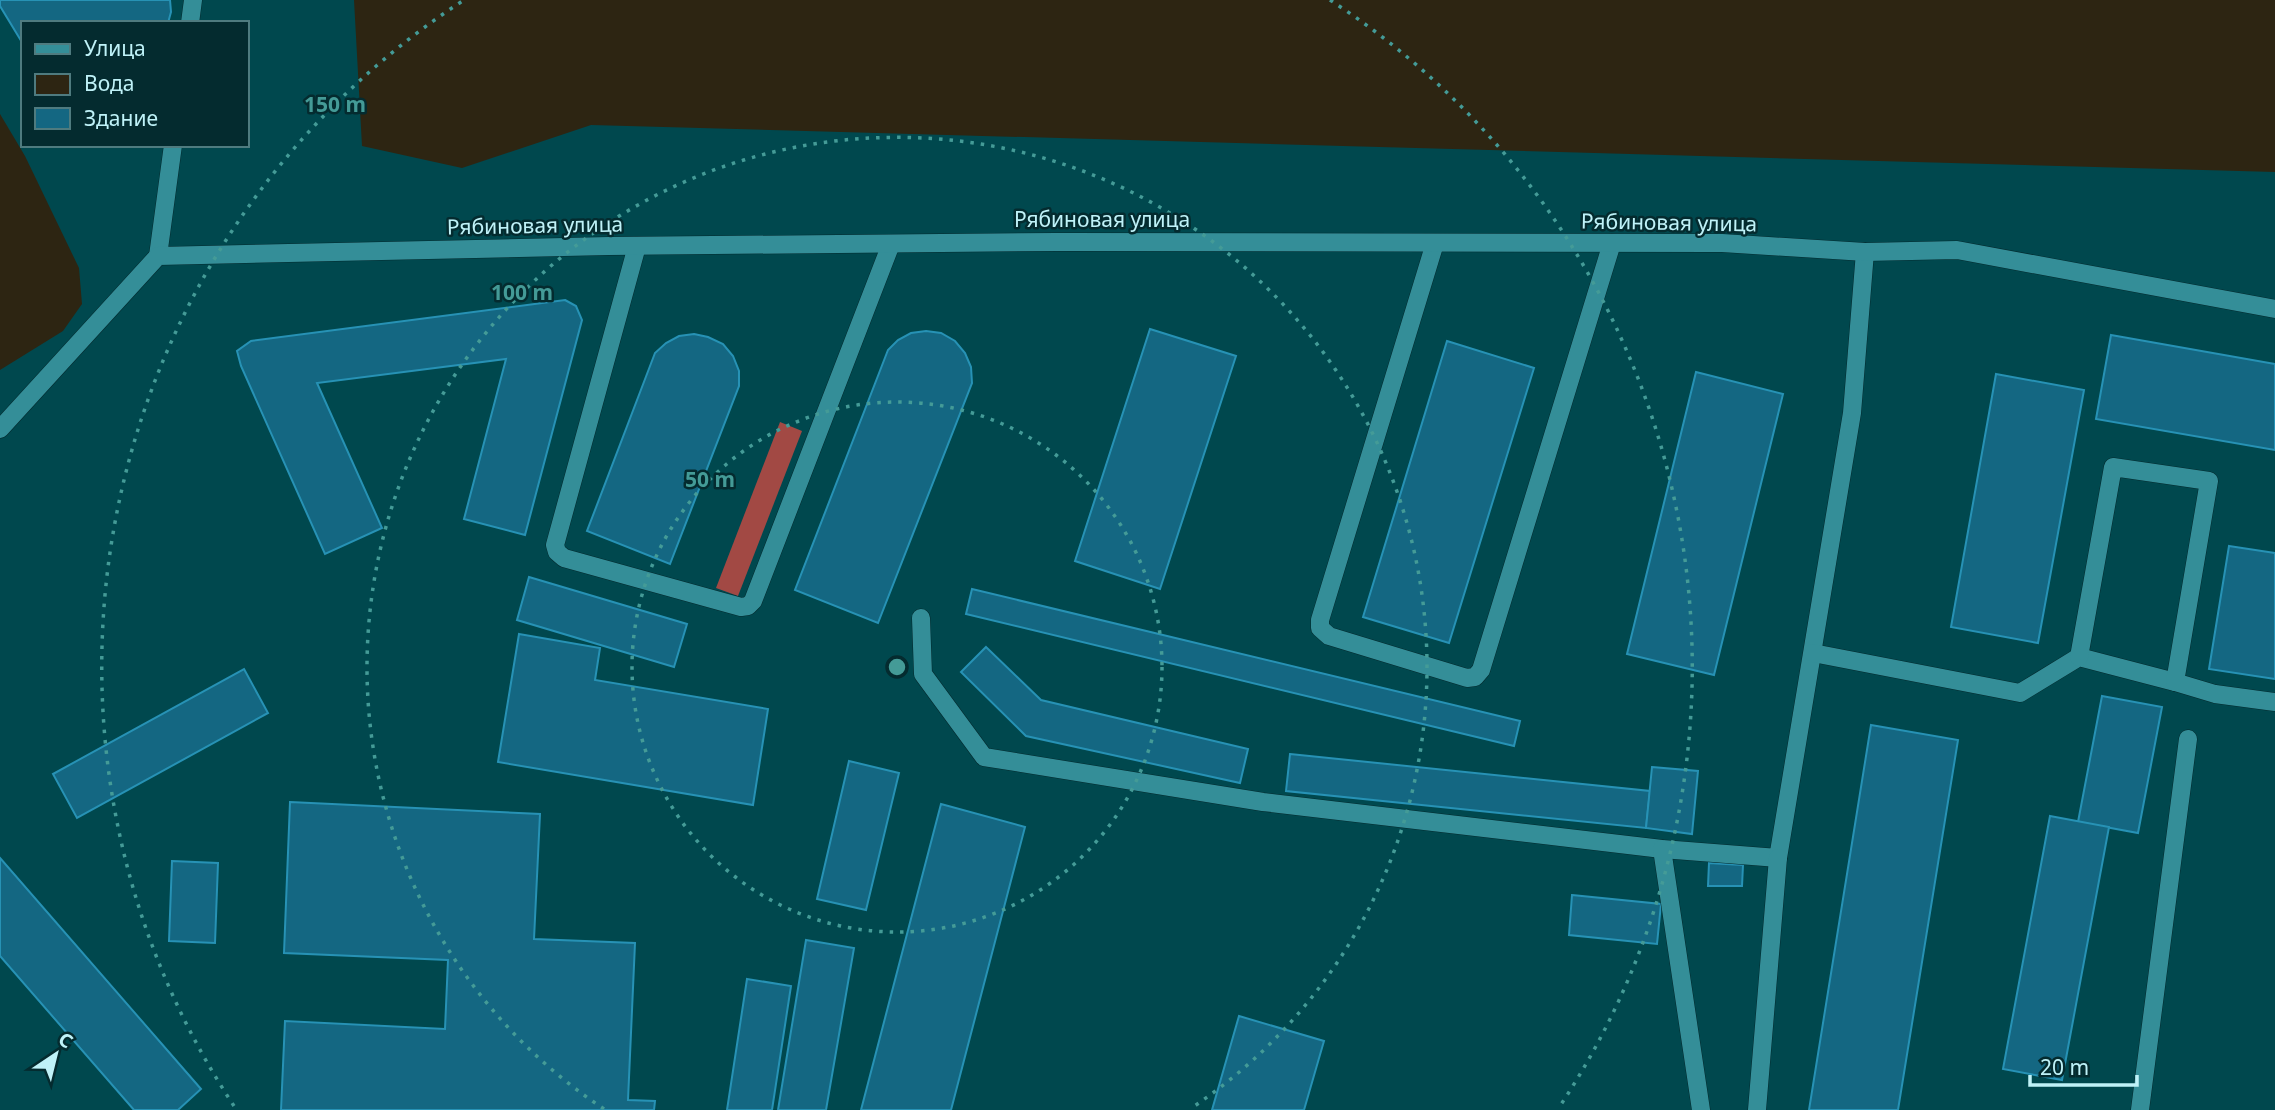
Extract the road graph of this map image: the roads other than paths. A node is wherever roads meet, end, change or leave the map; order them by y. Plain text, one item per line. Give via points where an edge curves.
1 (193, 0) edge
2 (190, 21) edge
3 (173, 147) edge
4 (1435, 243) junction
5 (1612, 243) junction
6 (891, 244) junction
7 (637, 246) junction
8 (1865, 253) junction
9 (158, 256) junction
10 (2275, 309) edge
11 (0, 429) edge
12 (921, 618) dead end
13 (1813, 653) junction
14 (2079, 657) junction
15 (2175, 682) junction
16 (2275, 702) edge
17 (2188, 739) dead end
18 (1662, 849) junction
19 (1778, 858) junction
20 (1701, 1110) edge
21 (1757, 1110) edge
22 (2140, 1110) edge

1 - 2 street
3 - 9 street
4 - 5 street, Рябиновая улица
4 - 5 street via 1320,628 1329,635 1467,678 1480,670
4 - 6 street, Рябиновая улица
5 - 8 street, Рябиновая улица via 1723,243
6 - 7 street, Рябиновая улица
6 - 7 street via 753,601 741,607 564,558 557,552 555,545
7 - 9 street, Рябиновая улица
8 - 10 street, Рябиновая улица via 1957,250
8 - 13 street via 1852,413
9 - 11 street
12 - 18 street via 923,674 984,757 1263,802
13 - 14 street via 2020,693
13 - 19 street
14 - 15 street
14 - 15 street via 2113,467 2208,481
15 - 16 street via 2215,694
17 - 22 street
18 - 19 street
18 - 20 street
19 - 21 street

